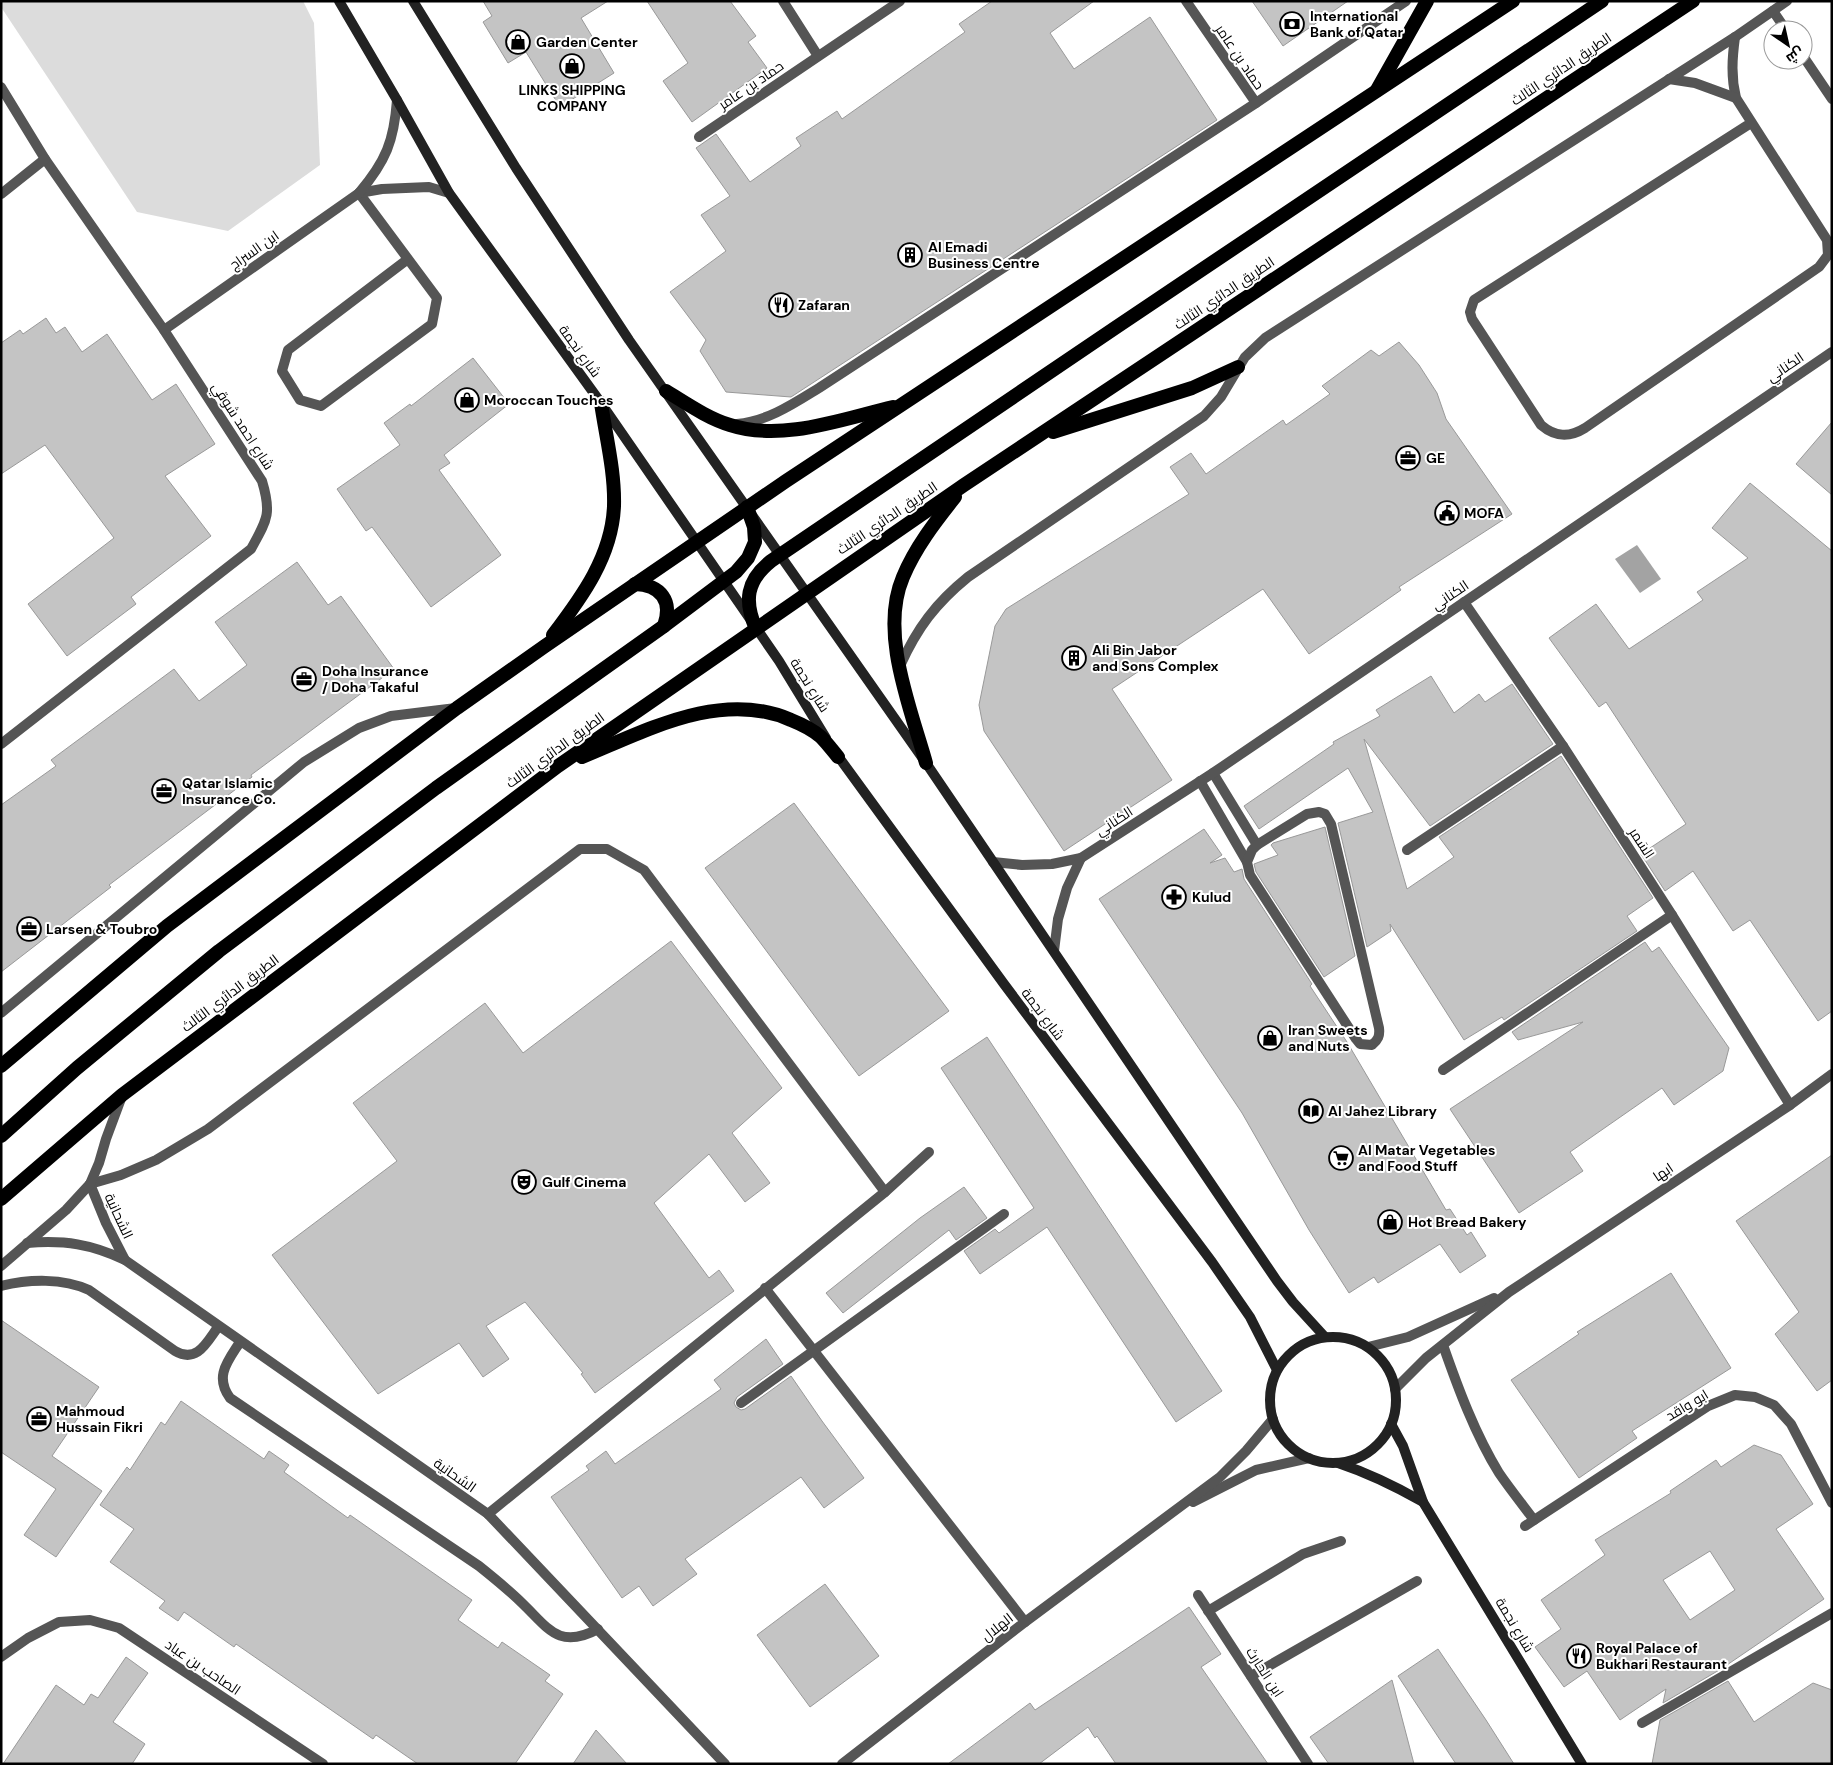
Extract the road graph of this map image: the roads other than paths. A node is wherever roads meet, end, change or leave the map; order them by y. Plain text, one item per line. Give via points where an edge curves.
1 (339, 1) edge
2 (413, 1) edge
3 (783, 1) edge
4 (900, 1) edge
5 (1186, 1) edge
6 (1406, 1) edge
7 (1427, 1) edge
8 (1513, 1) edge
9 (1602, 1) edge
10 (1694, 1) edge
11 (1787, 1) edge
12 (1773, 11) junction
13 (1779, 20) edge
14 (1735, 37) junction
15 (818, 56) junction
16 (1812, 70) edge
17 (1669, 80) junction
18 (1, 87) edge
19 (1375, 93) junction
20 (1736, 98) junction
21 (1832, 99) edge
22 (397, 100) junction
23 (1256, 103) junction
24 (1751, 123) junction
25 (699, 137) dead end
26 (45, 160) junction
27 (359, 193) junction
28 (449, 193) junction
29 (1, 194) edge
30 (408, 259) junction
31 (164, 330) junction
32 (1832, 352) edge
33 (1238, 367) junction
34 (666, 391) junction
35 (601, 403) junction
36 (903, 405) junction
37 (730, 425) junction
38 (1038, 436) junction
39 (964, 485) junction
40 (747, 507) junction
41 (696, 542) junction
42 (780, 555) junction
43 (723, 581) junction
44 (635, 584) junction
45 (807, 594) junction
46 (1464, 602) junction
47 (664, 626) junction
48 (756, 629) junction
49 (545, 646) junction
50 (900, 666) junction
51 (458, 708) junction
52 (1, 744) edge
53 (1563, 746) junction
54 (838, 758) junction
55 (926, 763) junction
56 (558, 766) junction
57 (1213, 773) junction
58 (1200, 781) junction
59 (1257, 845) junction
60 (1407, 850) dead end
61 (1081, 858) junction
62 (993, 862) junction
63 (1247, 862) junction
64 (1672, 914) junction
65 (1054, 951) junction
66 (1, 1013) edge
67 (1, 1066) edge
68 (1443, 1070) dead end
69 (1832, 1074) edge
70 (122, 1095) junction
71 (1790, 1105) junction
72 (1, 1136) edge
73 (929, 1152) dead end
74 (90, 1184) junction
75 (885, 1192) junction
76 (1, 1200) edge
77 (1004, 1214) dead end
78 (27, 1243) junction
79 (125, 1260) junction
80 (1, 1266) edge
81 (1, 1286) edge
82 (766, 1288) junction
83 (1508, 1292) junction
84 (218, 1327) junction
85 (1325, 1337) junction
86 (240, 1342) junction
87 (1443, 1345) junction
88 (1368, 1347) junction
89 (814, 1350) junction
90 (1278, 1370) junction
91 (1395, 1389) junction
92 (741, 1403) dead end
93 (1273, 1419) junction
94 (1391, 1424) junction
95 (1309, 1458) junction
96 (1337, 1462) junction
97 (1423, 1502) junction
98 (1832, 1503) edge
99 (488, 1514) junction
100 (1170, 1514) junction
101 (1341, 1541) dead end
102 (1417, 1581) dead end
103 (1198, 1595) dead end
104 (1208, 1610) junction
105 (1832, 1613) edge
106 (1025, 1622) junction
107 (598, 1629) junction
108 (1, 1657) edge
109 (1251, 1676) junction
110 (1642, 1723) dead end
111 (307, 1760) edge
112 (1304, 1762) edge
113 (323, 1764) edge
114 (725, 1764) edge
115 (842, 1764) edge
116 (1582, 1764) edge

1 - 22 main road, شارع نجمة
2 - 34 main road via 537,201
3 - 15 street
4 - 15 street, حماد بن عامر
5 - 23 street, حماد بن عامر
6 - 23 street
7 - 19 highway
8 - 19 highway
9 - 42 highway
10 - 38 highway, الطريق الدائري الثالث
11 - 12 street
12 - 13 street
12 - 14 street
14 - 17 street
14 - 20 street via 1732,82
15 - 25 street, حماد بن عامر
16 - 21 street
17 - 20 street via 1695,83
17 - 33 street via 1265,338
18 - 26 street, شارع احمد شوقي
19 - 36 highway
20 - 24 street
22 - 27 street, ابن السراج via 395,126 388,150 376,173
22 - 28 main road, شارع نجمة
23 - 37 street via 785,410 755,422
24 - 24 street via 1827,240 1828,255 1824,262 1578,433 1562,436 1547,430 1472,319 1470,312 1474,300
26 - 29 street
26 - 31 street, شارع احمد شوقي
27 - 28 street, ابن السراج via 428,187
27 - 30 street
27 - 31 street, ابن السراج
28 - 35 main road, شارع نجمة
30 - 30 street via 437,298 432,324 320,406 300,400 282,371 288,350
31 - 52 street, شارع احمد شوقي via 262,481 268,499 266,522 251,549
32 - 46 street, الكناني
33 - 38 highway via 1192,388
33 - 50 street via 1221,398 1204,416 946,594 912,640
34 - 37 highway
34 - 40 main road
35 - 41 main road, شارع نجمة
35 - 49 highway via 614,490 611,530 594,576
36 - 37 highway via 781,431 756,431
36 - 40 highway
38 - 39 highway, الطريق الدائري الثالث
39 - 45 highway, الطريق الدائري الثالث
39 - 50 highway via 915,552 902,578 894,616
40 - 41 highway
40 - 42 main road
40 - 43 highway via 755,542 742,565
41 - 43 main road, شارع نجمة
41 - 44 highway
42 - 45 main road
42 - 48 highway via 761,570 750,590 749,612
43 - 47 highway
43 - 48 main road, شارع نجمة
44 - 47 highway via 655,588 663,596 667,605
44 - 49 highway
45 - 48 highway, الطريق الدائري الثالث
45 - 55 main road
46 - 53 street, السَمر
46 - 57 street, الكناني
47 - 72 highway via 436,788 220,951
48 - 54 main road, شارع نجمة
48 - 56 highway, الطريق الدائري الثالث
49 - 51 highway
50 - 55 highway
51 - 66 street via 391,716 360,728 304,762
51 - 67 highway via 167,926
53 - 60 street
53 - 64 street, السَمر
54 - 56 highway via 820,736 797,722 764,711 729,710 677,720
54 - 90 main road, شارع نجمة via 1212,1262 1250,1317
55 - 62 main road
56 - 70 highway, الطريق الدائري الثالث
57 - 58 street, الكناني
57 - 59 street
58 - 61 street, الكناني
58 - 63 street
59 - 63 street
59 - 63 street via 1307,814 1319,812 1329,819 1379,1028 1380,1035 1372,1045 1360,1044 1356,1040 1250,875
61 - 62 street, الكناني via 1022,865
61 - 65 street via 1060,911
62 - 65 main road
64 - 68 street
64 - 71 street, السَمر
65 - 85 main road via 1277,1281
69 - 71 street, ابها
70 - 74 street
70 - 76 highway, الطريق الدائري الثالث
71 - 83 street, ابها
73 - 75 street
74 - 75 street via 156,1160 208,1129 580,849 607,849 644,870
74 - 78 street via 66,1210
74 - 79 street, الشحانية
75 - 82 street
77 - 89 street
78 - 79 street, الشحانية via 78,1243
78 - 80 street
79 - 84 street, الشحانية
81 - 84 street via 32,1282 78,1285 180,1354 200,1352
82 - 89 street
82 - 99 street
83 - 87 street, ابها
83 - 88 street, ابها via 1408,1337
84 - 86 street, الشحانية
85 - 88 main road via 1348,1338
85 - 90 main road via 1298,1348
86 - 99 street, الشحانية
86 - 107 street via 223,1372 225,1391 230,1398 479,1566 506,1587 552,1632 572,1638
87 - 91 street, ابها
87 - 98 street, ابو واقد via 1476,1428 1530,1523 1708,1406 1735,1395 1756,1397 1774,1405 1791,1424
88 - 91 main road via 1381,1358
89 - 92 street
89 - 106 street
90 - 93 main road via 1270,1395
91 - 94 main road via 1396,1407
93 - 95 main road via 1287,1442
93 - 100 street, الهلال via 1220,1477
94 - 96 main road via 1370,1451 1354,1459
94 - 97 main road, شارع نجمة via 1403,1446
95 - 96 main road
95 - 100 street, الهلال via 1256,1470
96 - 97 main road, شارع نجمة via 1367,1472
97 - 116 main road, شارع نجمة
99 - 107 street, الشحانية
100 - 106 street, الهلال
101 - 104 street via 1303,1554
102 - 109 street
103 - 104 street, ابن الحارث
104 - 109 street, ابن الحارث
105 - 110 street
106 - 115 street, الهلال
107 - 114 street, الشحانية
108 - 111 street, الصاحب بن عباد via 58,1622 90,1620 119,1628
109 - 112 street, ابن الحارث
111 - 113 street, الصاحب بن عباد

